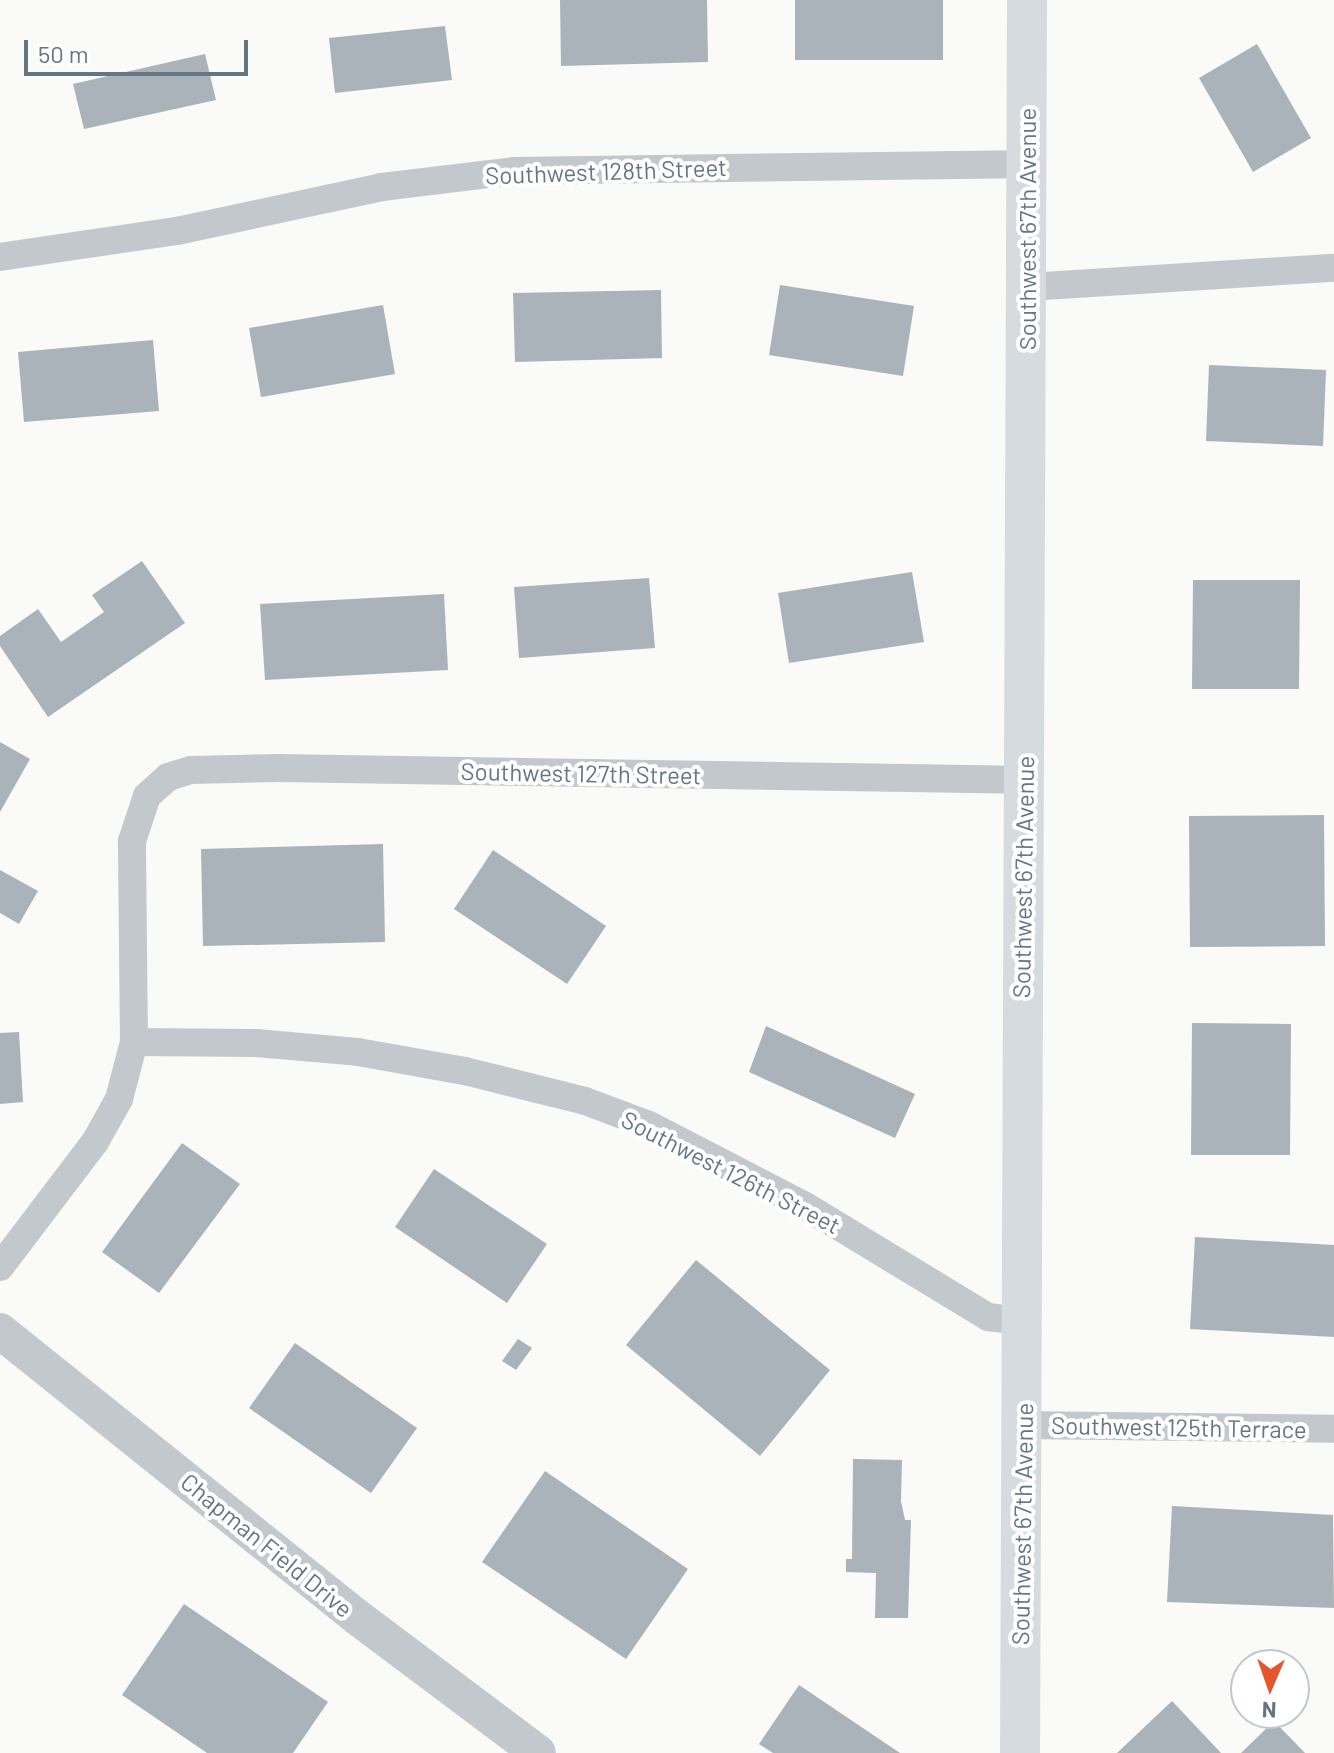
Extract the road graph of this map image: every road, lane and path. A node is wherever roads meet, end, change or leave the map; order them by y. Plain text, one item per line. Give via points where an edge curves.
1 (1027, 0) edge
2 (1026, 164) junction
3 (0, 257) edge
4 (1334, 268) edge
5 (1028, 287) junction
6 (1024, 780) junction
7 (134, 1042) junction
8 (0, 1267) edge
9 (1023, 1321) junction
10 (0, 1331) edge
11 (1023, 1425) junction
12 (1334, 1429) edge
13 (538, 1753) edge
14 (1020, 1753) edge

1 - 2 main road, Southwest 67th Avenue
2 - 3 street, Southwest 128th Street via 514,171 382,187 177,231
2 - 5 main road, Southwest 67th Avenue
4 - 5 street
5 - 6 main road, Southwest 67th Avenue
6 - 7 street, Southwest 127th Street via 182,771 147,796 135,825
6 - 9 main road, Southwest 67th Avenue
7 - 8 street via 119,1099 95,1142
7 - 9 street, Southwest 126th Street via 256,1043 358,1052 465,1071 585,1101 649,1125 793,1200 988,1317
9 - 11 main road, Southwest 67th Avenue
10 - 13 street, Chapman Field Drive via 357,1617
11 - 12 street, Southwest 125th Terrace
11 - 14 main road, Southwest 67th Avenue

